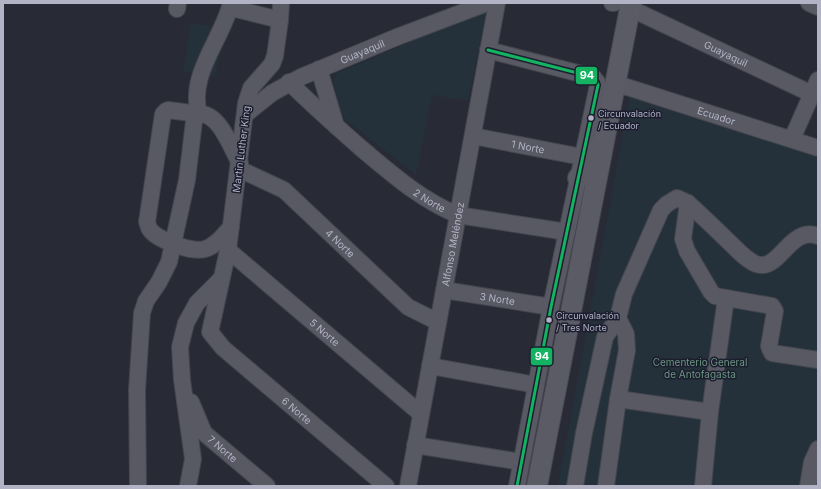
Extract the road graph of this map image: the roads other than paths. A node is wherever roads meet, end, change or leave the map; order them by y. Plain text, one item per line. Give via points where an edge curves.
1 (281, 3) edge
2 (487, 3) edge
3 (497, 3) edge
4 (809, 3) edge
5 (231, 4) edge
6 (638, 6) edge
7 (818, 8) edge
8 (280, 20) junction
9 (488, 50) junction
10 (319, 69) junction
11 (289, 82) junction
12 (613, 84) junction
13 (815, 87) edge
14 (199, 114) junction
15 (246, 114) junction
16 (336, 126) junction
17 (473, 136) junction
18 (792, 139) junction
19 (605, 141) junction
20 (818, 148) edge
21 (582, 157) junction
22 (239, 166) junction
23 (578, 178) junction
24 (688, 203) junction
25 (458, 215) junction
26 (231, 227) junction
27 (567, 232) junction
28 (818, 236) edge
29 (173, 243) junction
30 (228, 250) junction
31 (221, 279) junction
32 (444, 290) junction
33 (726, 298) junction
34 (551, 307) junction
35 (618, 318) junction
36 (438, 322) junction
37 (210, 332) joint
38 (818, 360) edge
39 (430, 366) junction
40 (182, 380) junction
41 (535, 392) junction
42 (618, 399) junction
43 (559, 404) junction
44 (710, 412) junction
45 (421, 414) junction
46 (415, 446) junction
47 (818, 450) edge
48 (521, 462) junction
49 (138, 486) edge
50 (188, 486) edge
51 (267, 486) edge
52 (386, 486) edge
53 (408, 486) edge
54 (517, 486) edge
55 (537, 486) edge
56 (548, 486) edge
57 (575, 486) edge
58 (606, 486) edge
59 (703, 486) edge
60 (808, 486) edge

1 - 8 street, Martin Luther King
2 - 10 street, Guayaquil
3 - 9 street, Alfonso Meléndez
4 - 7 street
5 - 8 street via 236,9
5 - 14 street via 198,81 196,103
6 - 12 main road
6 - 13 street, Guayaquil
8 - 15 street, Martin Luther King via 275,56 272,64 251,88 246,103
9 - 12 street, Ecuador
9 - 17 street, Alfonso Meléndez
10 - 11 street, Guayaquil
10 - 16 street
11 - 15 street, Guayaquil
11 - 16 street, 2 Norte
12 - 18 street, Ecuador
12 - 19 main road
12 - 21 street via 598,88
12 - 43 main road
13 - 18 street
14 - 22 street via 204,113 218,123
14 - 29 street via 194,121 187,180
14 - 29 street via 168,110 164,112 147,222 151,231
15 - 22 street, Martin Luther King
16 - 25 street, 2 Norte via 387,171 443,209
17 - 21 street, 1 Norte
17 - 25 street, Alfonso Meléndez
18 - 20 street, Ecuador
19 - 23 main road via 588,160
19 - 43 main road
21 - 23 street
22 - 26 street, Martin Luther King
22 - 36 street, 4 Norte via 284,190 408,307
23 - 27 street
24 - 28 street via 745,258 758,265 770,264 798,237 814,234
24 - 33 street via 683,239 686,251 711,292 715,296
24 - 35 street via 677,198 661,210 624,294
25 - 27 street, 2 Norte
25 - 32 street, Alfonso Meléndez
26 - 29 street via 216,244 206,249 196,250
26 - 30 street, Martin Luther King
27 - 34 street
29 - 49 street via 169,262 146,301 142,313 137,390
30 - 31 street, Martin Luther King
30 - 45 street, 5 Norte
31 - 37 street, Martin Luther King
31 - 40 street via 197,303 186,323 180,347
32 - 34 street, 3 Norte
32 - 36 street, Alfonso Meléndez
33 - 38 street via 774,308 769,346 772,353
33 - 44 street
34 - 41 street
35 - 42 street via 626,334 627,350
35 - 57 street via 605,337
36 - 39 street, Alfonso Meléndez
37 - 52 street, 6 Norte via 223,348
39 - 41 street
39 - 45 street, Alfonso Meléndez
40 - 50 street via 193,459
40 - 51 street, 7 Norte via 204,433
41 - 43 street
41 - 48 street
42 - 44 street
42 - 58 street
43 - 55 main road
43 - 56 main road
44 - 59 street
45 - 46 street, Alfonso Meléndez
46 - 48 street
46 - 53 street, Alfonso Meléndez
47 - 60 street via 812,462
48 - 54 street

